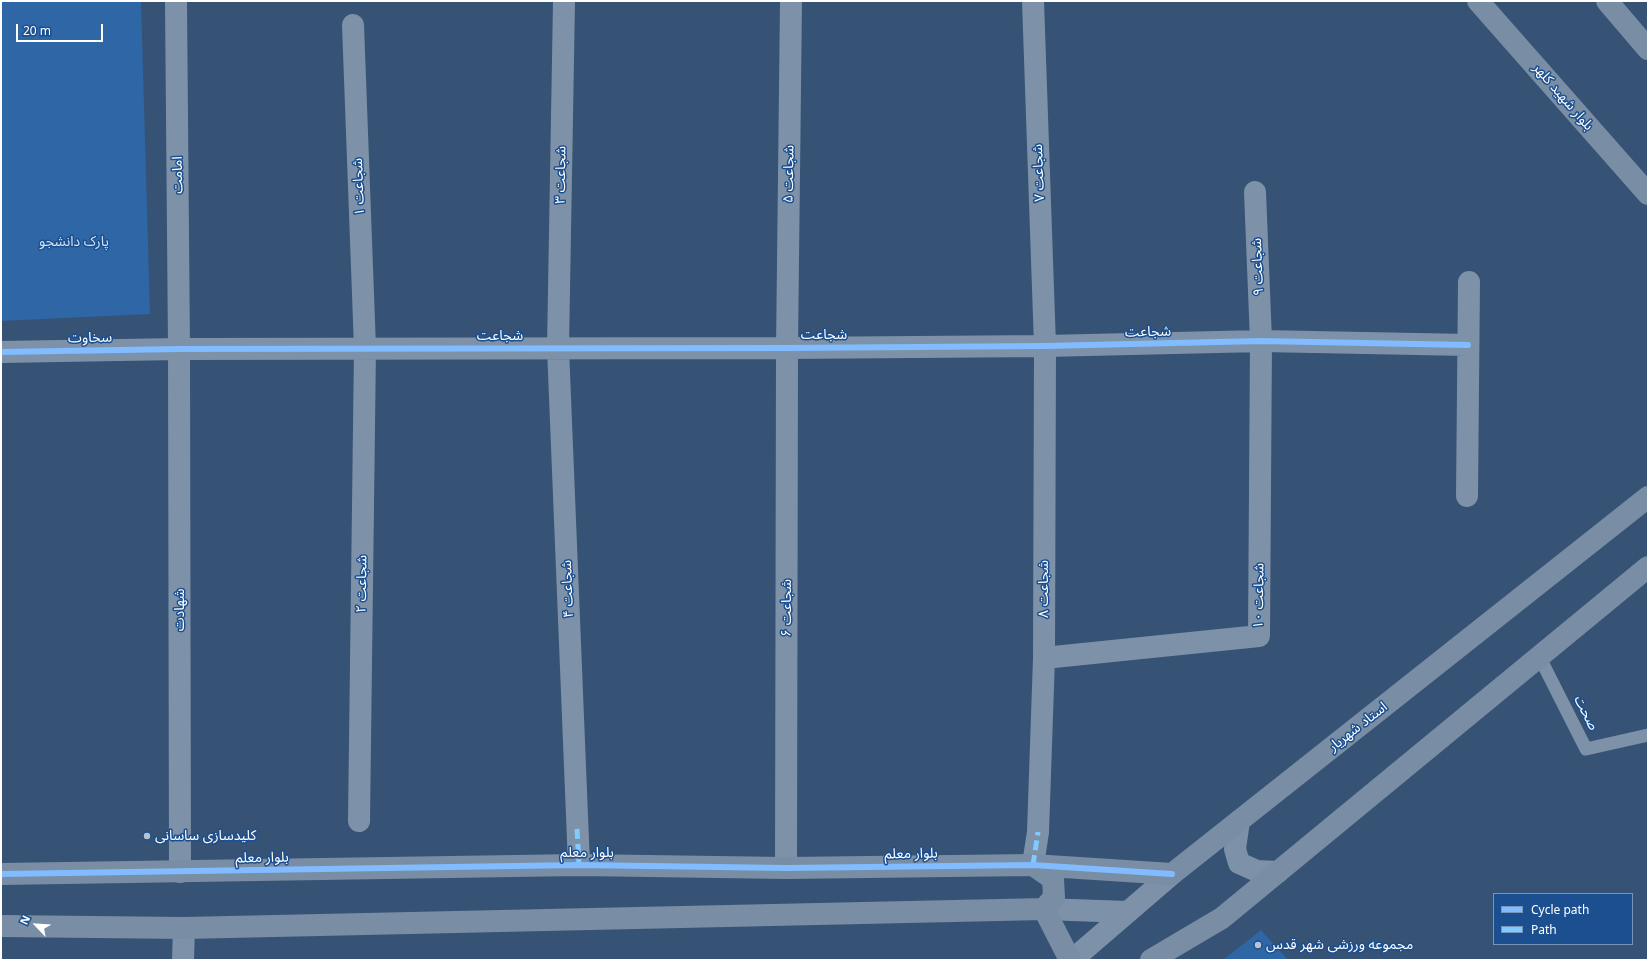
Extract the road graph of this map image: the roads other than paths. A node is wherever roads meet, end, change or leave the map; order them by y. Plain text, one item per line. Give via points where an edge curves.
1 (176, 1) edge
2 (564, 1) edge
3 (791, 1) edge
4 (1033, 1) edge
5 (1478, 1) edge
6 (1607, 1) edge
7 (353, 25) dead end
8 (1648, 49) edge
9 (1255, 192) dead end
10 (1648, 194) edge
11 (1469, 282) dead end
12 (1261, 341) junction
13 (1468, 345) junction
14 (1045, 346) junction
15 (365, 348) junction
16 (558, 348) junction
17 (787, 348) junction
18 (179, 349) junction
19 (1, 352) edge
20 (1467, 496) dead end
21 (1648, 497) edge
22 (1648, 567) edge
23 (1539, 656) junction
24 (1044, 658) junction
25 (1648, 735) edge
26 (359, 821) dead end
27 (1239, 821) junction
28 (579, 865) junction
29 (1033, 865) junction
30 (786, 868) junction
31 (180, 872) junction
32 (1278, 872) junction
33 (1, 874) edge
34 (1172, 874) junction
35 (1044, 909) junction
36 (1128, 912) junction
37 (1, 926) edge
38 (184, 928) junction
39 (183, 960) edge
40 (1071, 960) edge
41 (1151, 960) edge

1 - 18 street, امامت
2 - 16 street, شجاعت ۳
3 - 17 street, شجاعت ۵
4 - 14 street, شجاعت ۷
5 - 10 street, بلوار شهید کلهر
6 - 8 street
7 - 15 street, شجاعت ۱
9 - 12 street, شجاعت ۹
11 - 13 street
12 - 13 street, شجاعت
12 - 14 street, شجاعت
12 - 24 street, شجاعت ۱۰ via 1259,636
13 - 20 street
14 - 17 street, شجاعت
14 - 24 street, شجاعت ۸
15 - 16 street, شجاعت
15 - 18 street, شجاعت
15 - 26 street, شجاعت ۲
16 - 17 street, شجاعت
16 - 28 street, شجاعت ۴
17 - 30 street, شجاعت ۶
18 - 19 street, سخاوت
18 - 31 street, شهادت
21 - 27 street, استاد شهریار
22 - 23 street
23 - 25 lane, صحت via 1586,749
23 - 32 street
24 - 29 street, شجاعت ۸ via 1038,832
27 - 32 street via 1235,849 1239,863 1257,871
27 - 34 street, استاد شهریار
28 - 30 street, بلوار معلم
28 - 31 street, بلوار معلم
29 - 30 street, بلوار معلم
29 - 34 street, بلوار معلم
29 - 35 street via 1053,879 1054,897
31 - 33 street, بلوار معلم
32 - 41 street via 1222,918
34 - 36 street, استاد شهریار
35 - 36 street
35 - 38 street
35 - 40 street
36 - 40 street, استاد شهریار
37 - 38 street
38 - 39 street

